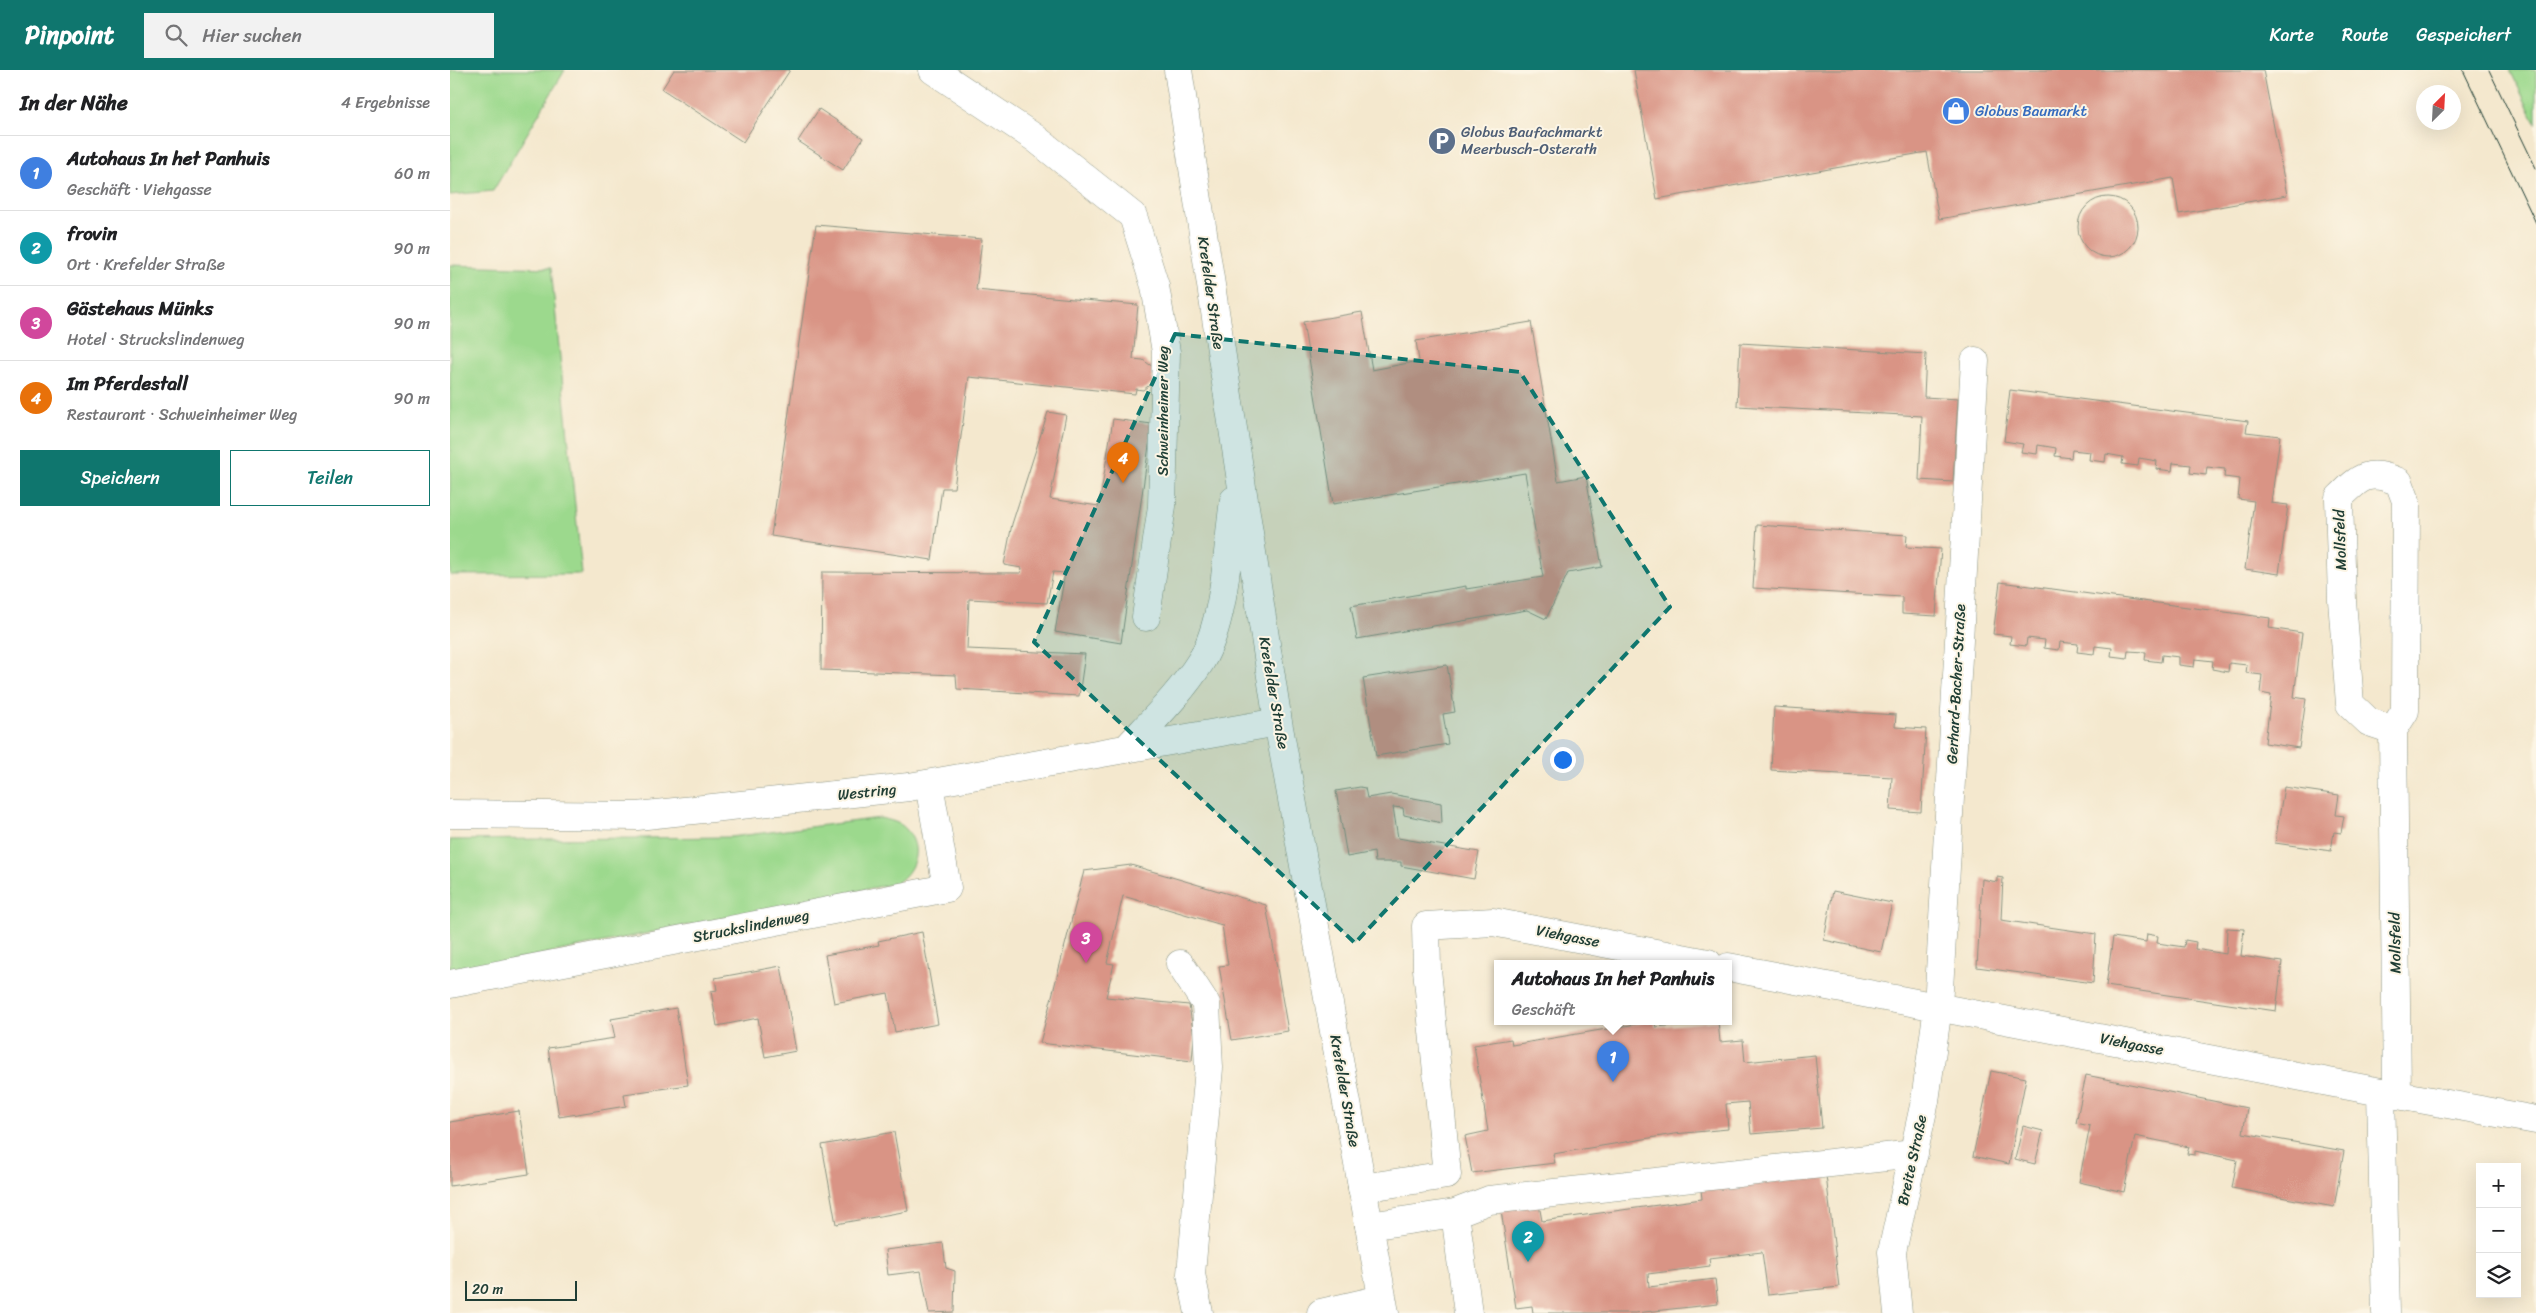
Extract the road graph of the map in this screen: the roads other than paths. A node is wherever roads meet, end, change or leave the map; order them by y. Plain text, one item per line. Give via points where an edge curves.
1 (933, 70) edge
2 (1178, 70) edge
3 (1975, 361) dead end
4 (1238, 470) junction
5 (1146, 617) dead end
6 (1278, 722) junction
7 (2392, 730) junction
8 (1126, 749) junction
9 (929, 784) junction
10 (450, 814) edge
11 (1692, 960) edge
12 (1180, 964) dead end
13 (1732, 968) edge
14 (450, 984) edge
15 (1938, 1007) junction
16 (2389, 1094) junction
17 (2536, 1120) edge
18 (1914, 1154) junction
19 (1362, 1188) junction
20 (1455, 1213) junction
21 (1369, 1226) junction
22 (1383, 1306) edge
23 (1199, 1313) edge
24 (1321, 1313) edge
25 (1468, 1313) edge
26 (1898, 1313) edge
27 (2386, 1313) edge

1 - 5 street, Schweinheimer Weg via 1035,138 1132,216 1155,286 1166,352 1162,506
2 - 4 street, Krefelder Straße
3 - 15 street, Gerhard-Bacher-Straße
4 - 6 street, Krefelder Straße
4 - 8 street via 1218,616 1212,636 1201,660 1176,695
6 - 8 street, Westring
6 - 19 street, Krefelder Straße
7 - 7 street, Mollsfeld via 2405,712 2406,500 2399,482 2380,474 2358,479 2339,498 2342,600 2350,704 2369,722
7 - 16 street, Mollsfeld
8 - 9 street, Westring
9 - 10 street, Westring via 637,816
9 - 14 street, Struckslindenweg via 948,888
11 - 19 street, Viehgasse via 1494,922 1426,926 1427,969 1447,1175
12 - 23 street via 1206,1004 1209,1068 1191,1274
13 - 15 street, Viehgasse
15 - 16 street, Viehgasse
15 - 18 street, Breite Straße via 1926,1101
16 - 17 street, Viehgasse
16 - 27 street, Mollsfeld
18 - 20 street via 1489,1200
18 - 26 street, Breite Straße via 1892,1252
19 - 21 street, Krefelder Straße
20 - 21 street
20 - 25 street
21 - 22 street, Krefelder Straße
22 - 24 street

